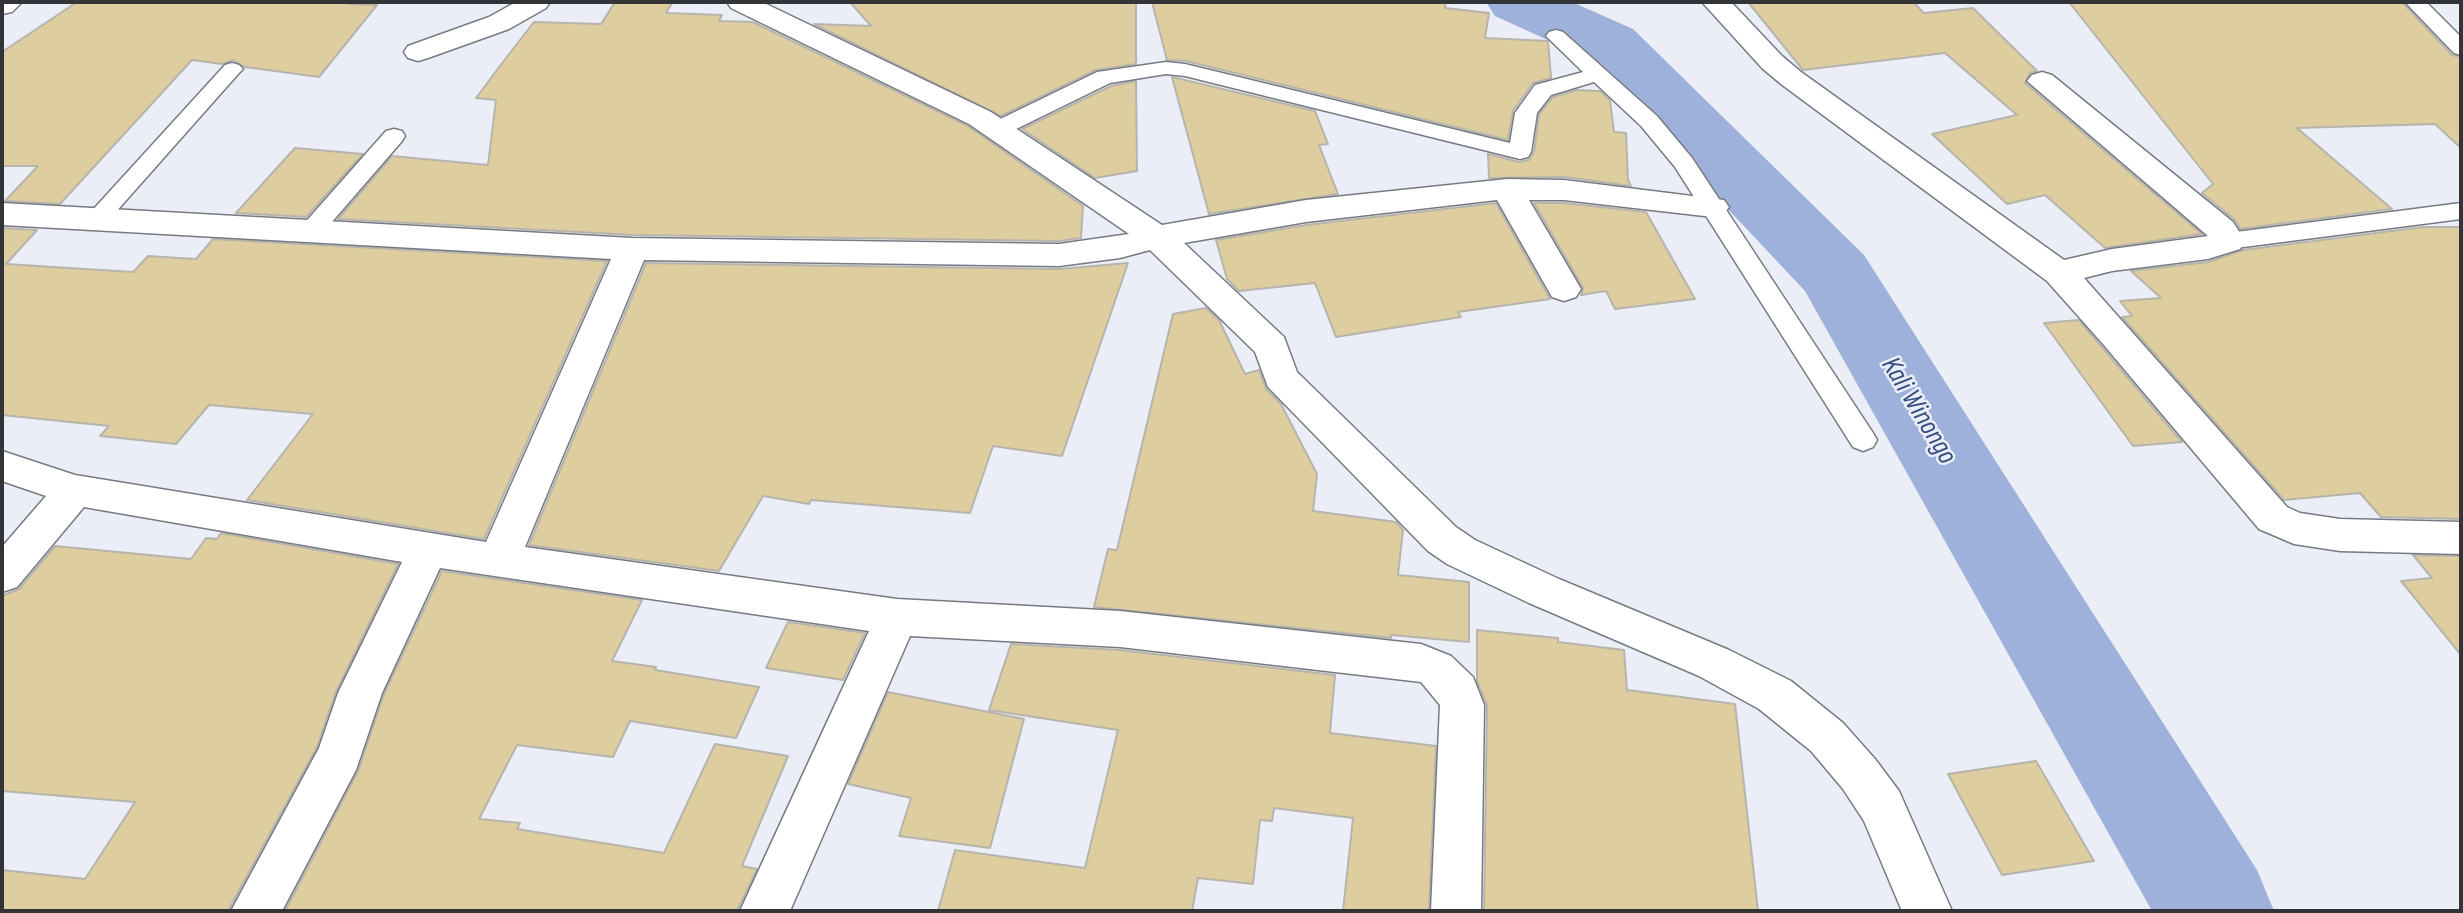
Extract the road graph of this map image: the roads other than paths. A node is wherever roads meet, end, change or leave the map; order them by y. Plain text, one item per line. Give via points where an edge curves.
1 (8, 2) edge
2 (536, 2) edge
3 (745, 2) edge
4 (1716, 2) edge
5 (2415, 2) edge
6 (2, 6) edge
7 (1556, 36) dead end
8 (2461, 49) edge
9 (418, 52) dead end
10 (232, 69) dead end
11 (1598, 74) junction
12 (2042, 81) dead end
13 (998, 129) junction
14 (394, 136) dead end
15 (1507, 189) junction
16 (1713, 207) junction
17 (2461, 211) edge
18 (2, 214) edge
19 (98, 218) junction
20 (310, 232) junction
21 (1141, 241) junction
22 (2228, 241) junction
23 (632, 249) junction
24 (2059, 273) junction
25 (1564, 289) dead end
26 (1863, 440) dead end
27 (2, 466) edge
28 (75, 489) junction
29 (2461, 538) edge
30 (428, 550) junction
31 (499, 559) junction
32 (2, 575) edge
33 (897, 617) junction
34 (257, 911) edge
35 (765, 911) edge
36 (1456, 911) edge
37 (1927, 911) edge

1 - 6 street
2 - 9 street via 499,23
3 - 13 street
4 - 24 street via 1791,78
5 - 8 lane
7 - 11 lane
10 - 19 lane
11 - 13 lane via 1543,90 1526,113 1520,152 1166,68 1105,77
11 - 16 lane via 1648,121
12 - 22 street via 2221,230
13 - 21 street
14 - 20 lane
15 - 16 street via 1564,190
15 - 21 street via 1306,211
15 - 25 street
16 - 26 lane
17 - 22 lane
18 - 19 street
19 - 20 street
20 - 23 street
21 - 23 street via 1059,255
21 - 37 street via 1271,346 1281,378 1442,539 1544,591 1738,675 1775,695 1828,737 1882,807
22 - 24 street
23 - 31 street
24 - 29 street via 2273,518 2294,528 2340,535
27 - 28 street
28 - 30 street
28 - 32 street
30 - 31 street
30 - 34 street via 359,693 341,755
31 - 33 street
33 - 35 street
33 - 36 street via 1120,629 1421,663 1436,669 1457,691 1462,705

